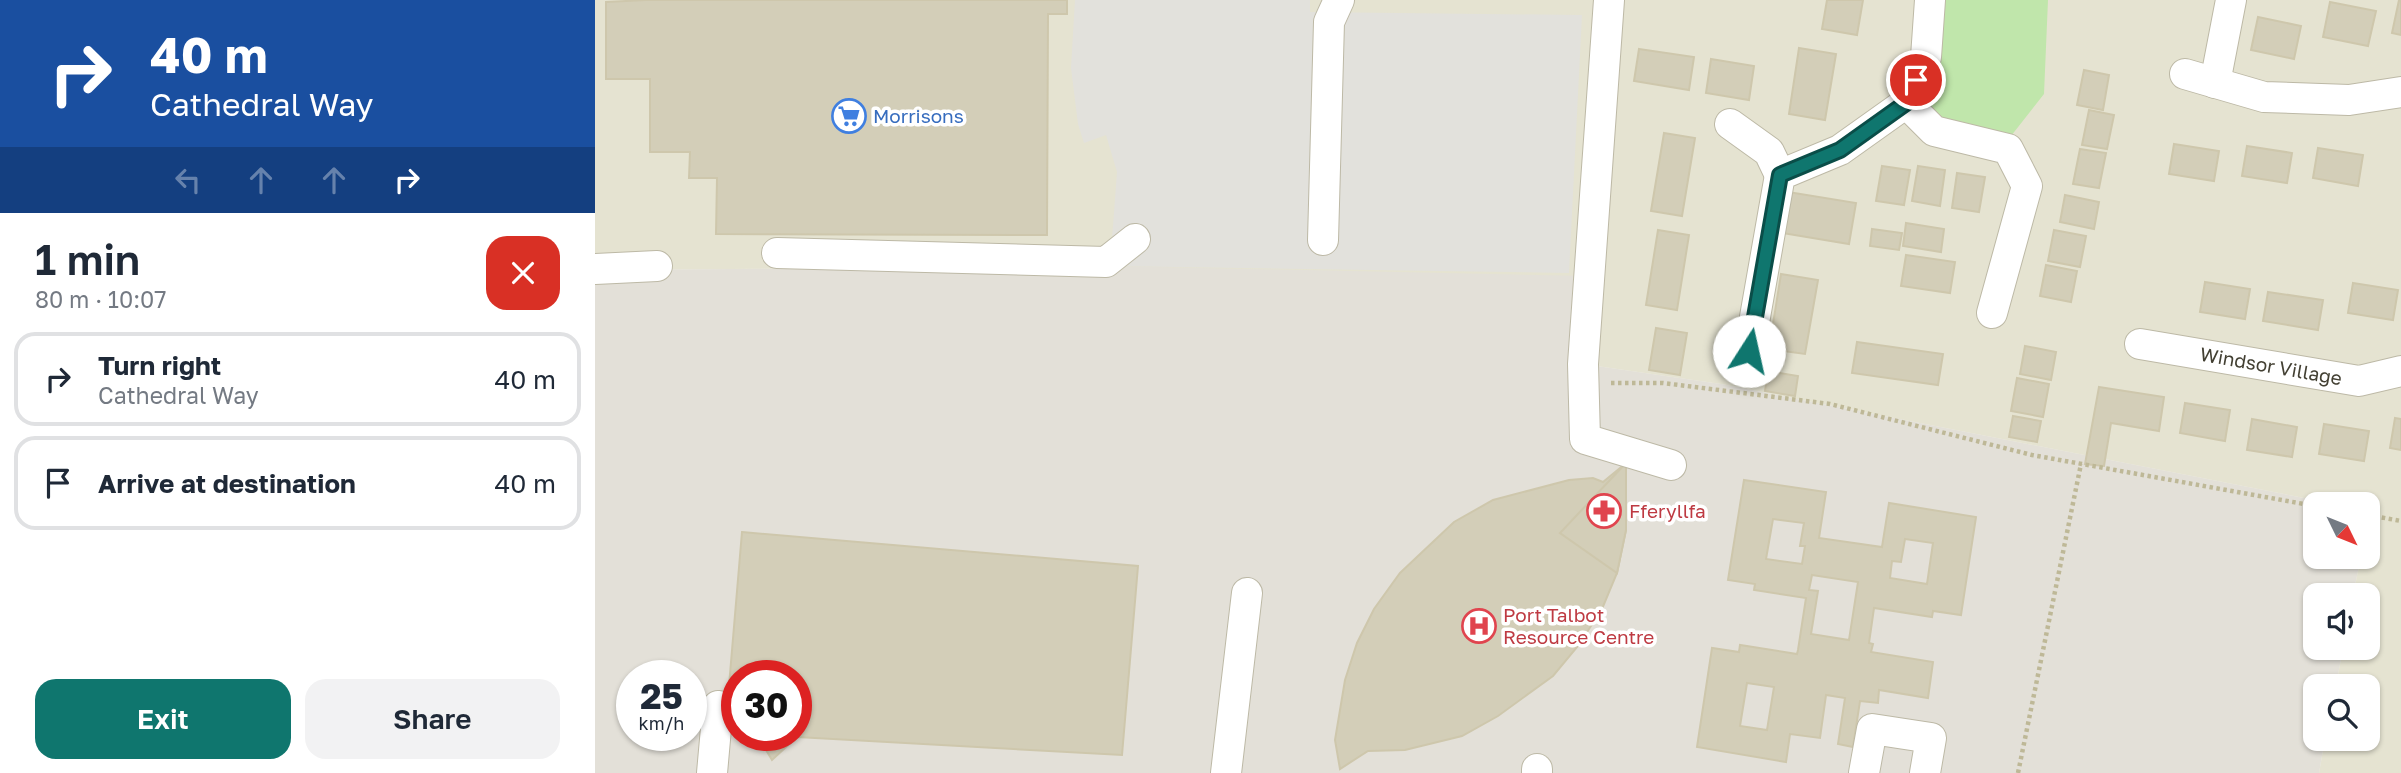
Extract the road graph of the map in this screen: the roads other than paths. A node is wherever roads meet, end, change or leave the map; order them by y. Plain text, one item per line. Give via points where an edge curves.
1 (1339, 0) edge
2 (1609, 0) edge
3 (1930, 0) edge
4 (2231, 0) edge
5 (2185, 74) dead end
6 (2215, 83) junction
7 (2401, 92) edge
8 (1906, 103) junction
9 (1730, 124) dead end
10 (1780, 175) junction
11 (1135, 239) dead end
12 (1323, 240) dead end
13 (777, 253) dead end
14 (657, 266) dead end
15 (595, 269) edge
16 (1992, 313) dead end
17 (2140, 344) dead end
18 (1749, 351) dead end
19 (2401, 371) edge
20 (1671, 465) dead end
21 (1247, 593) dead end
22 (719, 706) dead end
23 (712, 773) edge
24 (1226, 773) edge
25 (1864, 773) edge
26 (1925, 773) edge

1 - 12 street via 1329,22
2 - 20 street via 1583,381 1584,439
3 - 8 street via 1926,57
4 - 6 street
5 - 6 street
6 - 7 street via 2264,97 2349,100
8 - 10 street via 1840,150
8 - 16 street via 1934,131 2008,149 2027,186
9 - 10 street via 1769,152
10 - 18 street
11 - 13 street via 1105,262
14 - 15 street
17 - 19 street, Windsor Village via 2358,380
21 - 24 street
22 - 23 street
25 - 26 street via 1872,729 1931,738

